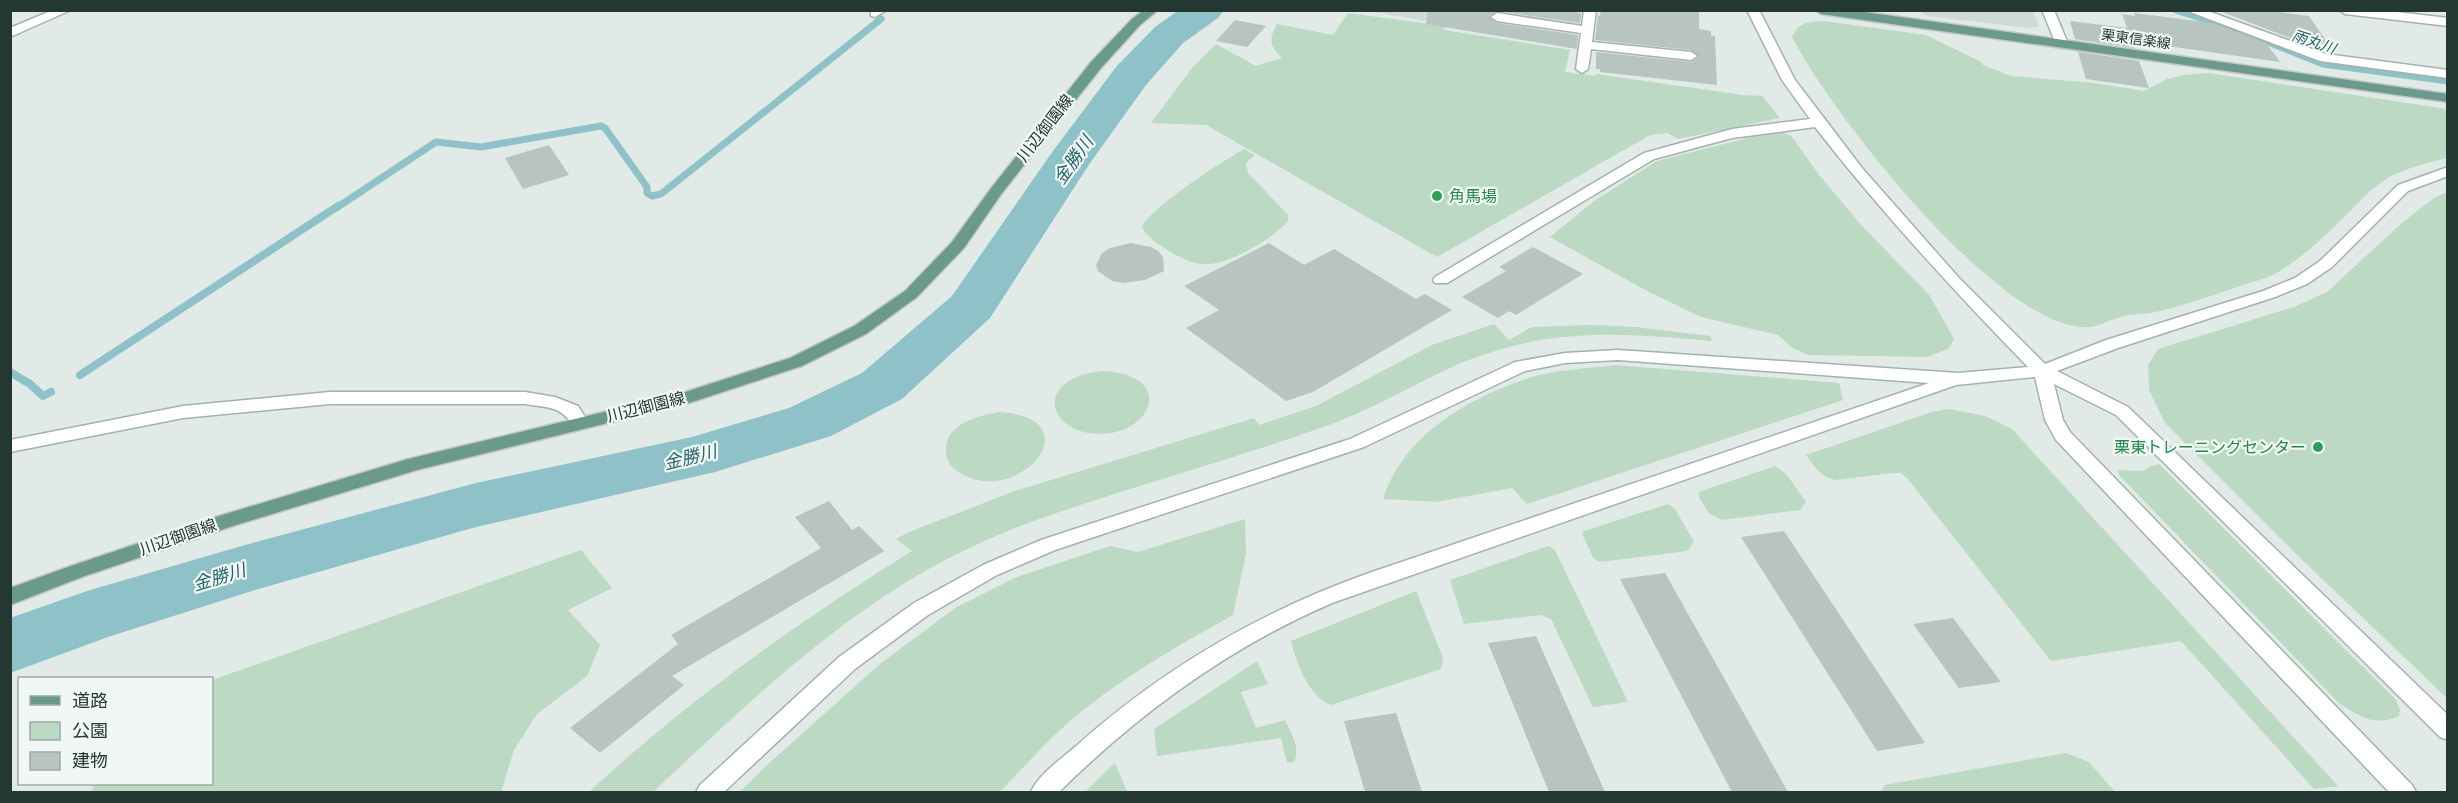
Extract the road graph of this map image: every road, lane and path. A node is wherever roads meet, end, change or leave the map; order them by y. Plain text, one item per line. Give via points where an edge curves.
1 (65, 10) edge
2 (1152, 10) edge
3 (1590, 10) edge
4 (1753, 10) edge
5 (1821, 10) edge
6 (2048, 10) edge
7 (2191, 10) edge
8 (2345, 10) edge
9 (1843, 12) edge
10 (1497, 17) dead end
11 (2448, 22) edge
12 (1587, 30) junction
13 (10, 33) edge
14 (2062, 44) junction
15 (1585, 45) junction
16 (1690, 56) dead end
17 (1582, 69) dead end
18 (2448, 74) edge
19 (2448, 98) edge
20 (1819, 123) junction
21 (2448, 171) edge
22 (1441, 280) dead end
23 (2042, 371) junction
24 (1958, 379) junction
25 (580, 423) junction
26 (10, 446) edge
27 (10, 597) edge
28 (2448, 730) edge
29 (708, 792) edge
30 (1043, 792) edge
31 (2404, 792) edge

1 - 13 street
2 - 25 main road, 川辺御園線 via 1096,64 958,245 911,294 860,330 796,362 683,399
3 - 12 street
4 - 20 street via 1789,80
5 - 9 main road, 栗東信楽線
6 - 14 street
7 - 18 street via 2324,58
8 - 11 street
9 - 14 main road, 栗東信楽線
10 - 12 street
12 - 15 street
14 - 19 main road, 栗東信楽線
15 - 16 street
15 - 17 street
20 - 22 street via 1767,127 1649,156
20 - 23 street via 1953,281
21 - 23 street via 2403,188 2326,264 2301,281
23 - 24 street
23 - 28 street via 2122,411
23 - 31 street via 2054,420 2063,436
24 - 29 street via 1618,355 1521,366 1357,443 1048,545 990,570 921,609 847,663
24 - 30 street via 1409,566 1301,607 1177,678 1114,725
25 - 26 street via 572,410 525,398 330,398 183,412
25 - 27 main road, 川辺御園線 via 415,464 226,521

